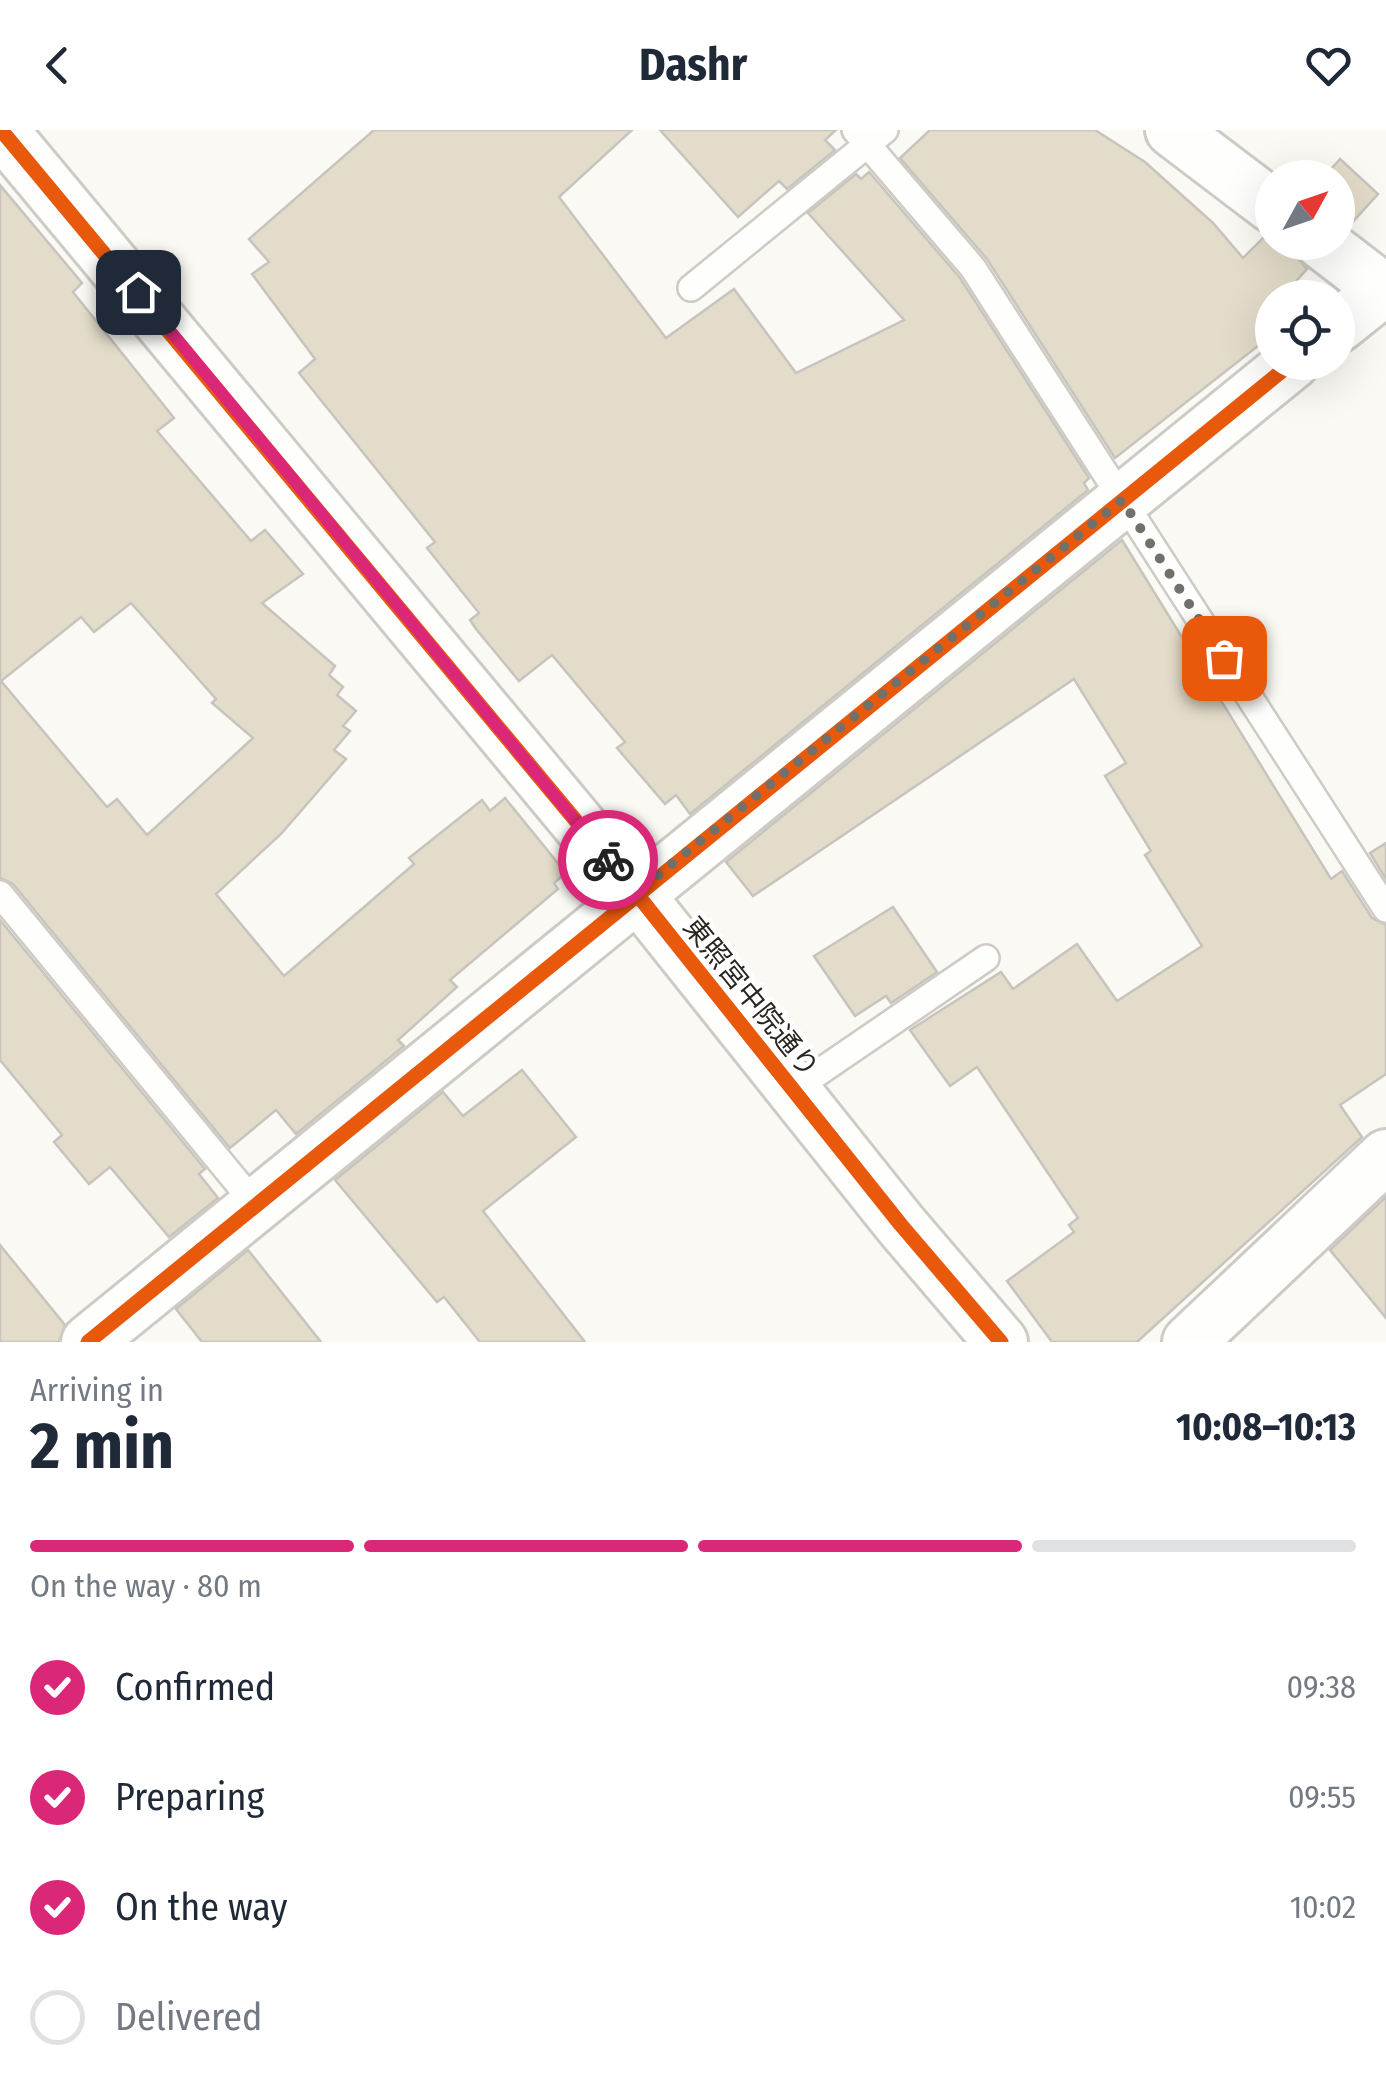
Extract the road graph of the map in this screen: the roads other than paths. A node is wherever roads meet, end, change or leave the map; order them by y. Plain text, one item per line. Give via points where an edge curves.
1 (1172, 130) edge
2 (870, 134) edge
3 (10, 140) edge
4 (1255, 193) edge
5 (1344, 260) edge
6 (691, 288) dead end
7 (1384, 291) edge
8 (1355, 313) edge
9 (1271, 380) edge
10 (1122, 500) junction
11 (636, 893) junction
12 (0, 894) edge
13 (1386, 909) edge
14 (986, 958) dead end
15 (793, 1090) junction
16 (1386, 1156) edge
17 (255, 1204) junction
18 (88, 1342) edge
19 (1001, 1342) edge
20 (1189, 1342) edge

1 - 4 street
2 - 6 lane
2 - 10 lane via 973,268
3 - 11 street, 東照宮中院通り
5 - 7 street
7 - 8 street
9 - 10 street
10 - 11 street
10 - 13 lane
11 - 15 street, 東照宮中院通り
11 - 17 street
12 - 17 lane
14 - 15 lane
15 - 19 street, 東照宮中院通り
16 - 20 street
17 - 18 street

